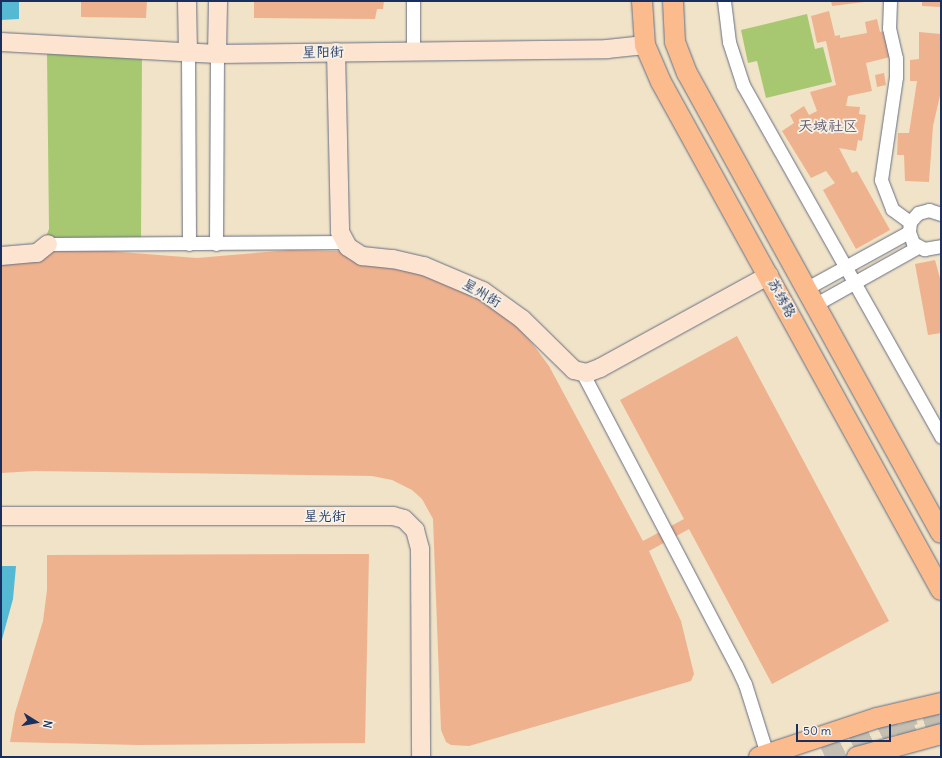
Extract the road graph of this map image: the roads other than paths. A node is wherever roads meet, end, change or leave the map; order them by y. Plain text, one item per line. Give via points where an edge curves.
1 (187, 1) edge
2 (218, 1) edge
3 (413, 1) edge
4 (642, 1) edge
5 (673, 1) edge
6 (724, 1) edge
7 (890, 1) edge
8 (1, 42) edge
9 (645, 45) junction
10 (413, 51) junction
11 (336, 52) junction
12 (188, 53) junction
13 (217, 54) junction
14 (941, 214) edge
15 (910, 227) junction
16 (345, 242) junction
17 (48, 244) joint
18 (188, 244) junction
19 (216, 244) junction
20 (941, 246) edge
21 (918, 247) junction
22 (1, 256) edge
23 (847, 266) junction
24 (769, 275) junction
25 (856, 282) junction
26 (811, 296) junction
27 (582, 372) junction
28 (941, 437) edge
29 (1, 516) edge
30 (941, 533) edge
31 (941, 590) edge
32 (941, 703) edge
33 (941, 734) edge
34 (765, 756) edge
35 (421, 757) edge
36 (857, 757) edge

1 - 12 street
2 - 13 street
3 - 10 street
4 - 9 main road, 苏绣路
5 - 26 main road, 苏绣路 via 675,42 687,73
6 - 23 street via 729,42 744,85
7 - 15 street via 889,28 896,58 896,77 881,180 892,209
8 - 12 street, 星阳街 via 39,42
9 - 10 street, 星阳街 via 607,49
9 - 24 main road, 苏绣路 via 661,82
10 - 11 street, 星阳街
11 - 13 street, 星阳街
11 - 16 street via 340,232
12 - 13 street, 星阳街
12 - 18 street
13 - 19 street
14 - 15 street via 923,211
15 - 21 street
15 - 23 street
16 - 19 street
16 - 27 street, 星州街 via 356,254 424,266 483,291 530,326 566,365
17 - 18 street
17 - 22 street via 36,254
18 - 19 street
20 - 21 street via 930,250
21 - 25 street
23 - 25 street
23 - 26 street
24 - 27 street via 600,368
24 - 31 main road, 苏绣路
25 - 26 street
25 - 28 street
26 - 30 main road, 苏绣路
27 - 34 street via 736,665
29 - 35 street, 星光街 via 385,516 404,519 418,534 420,549
32 - 34 main road via 877,718
33 - 36 main road

